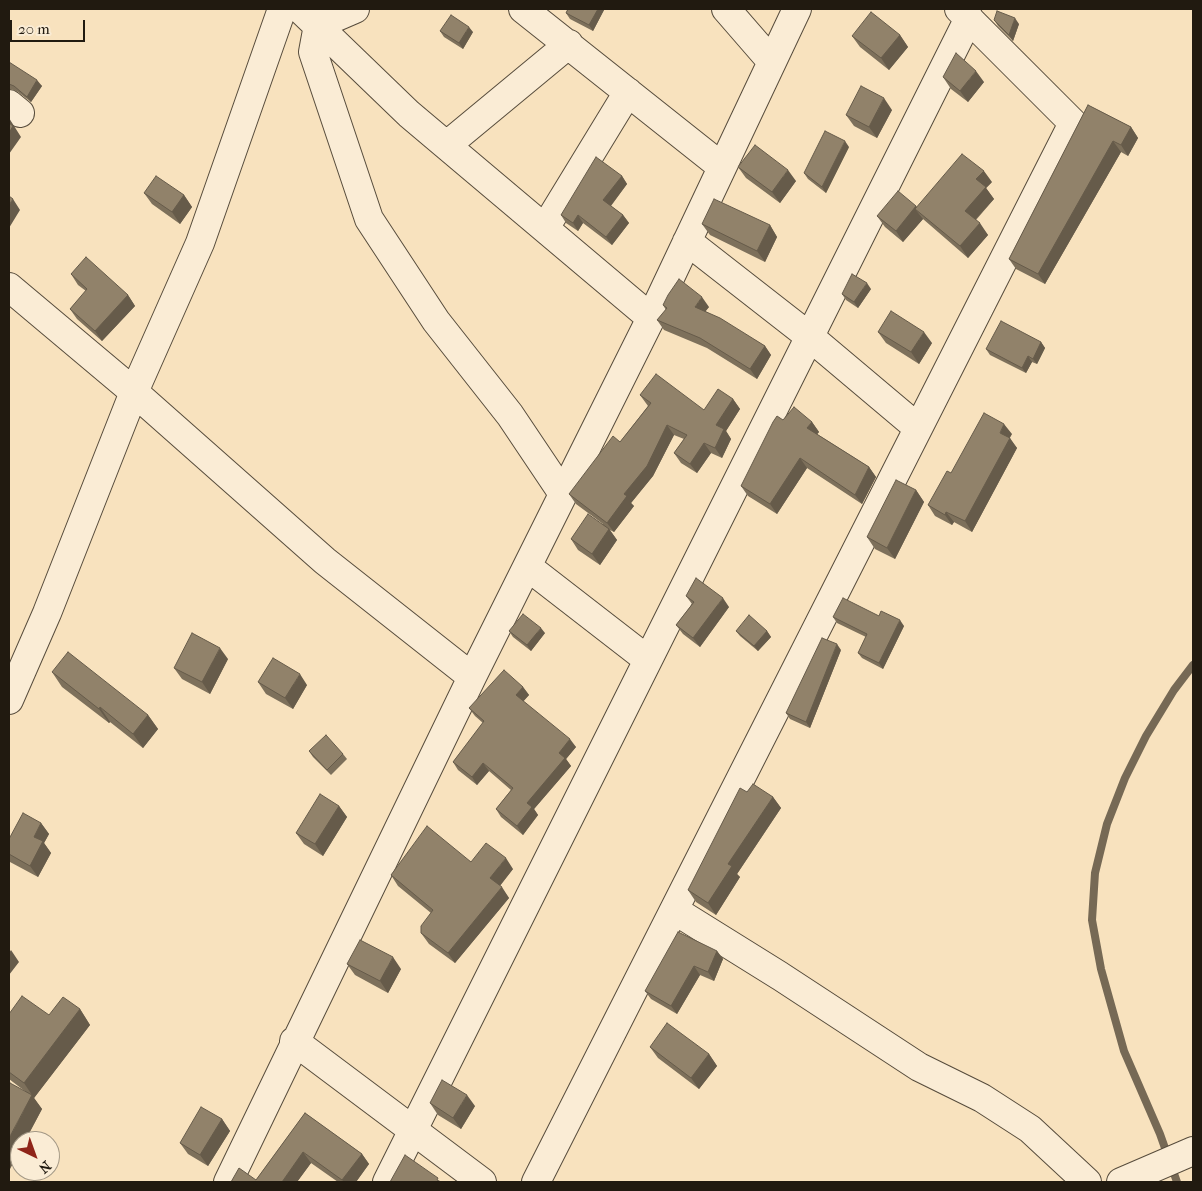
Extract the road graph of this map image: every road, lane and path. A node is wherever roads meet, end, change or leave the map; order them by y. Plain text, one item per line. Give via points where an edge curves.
1 (282, 9) edge
2 (355, 9) edge
3 (523, 9) edge
4 (726, 9) edge
5 (797, 9) edge
6 (964, 14) edge
7 (309, 17) edge
8 (569, 44) junction
9 (772, 62) junction
10 (628, 92) junction
11 (447, 145) junction
12 (722, 168) junction
13 (545, 228) junction
14 (687, 240) junction
15 (9, 288) edge
16 (651, 318) junction
17 (810, 337) junction
18 (134, 392) junction
19 (918, 428) junction
20 (564, 494) junction
21 (528, 567) junction
22 (648, 660) junction
23 (472, 677) junction
24 (9, 700) edge
25 (674, 910) junction
26 (294, 1041) junction
27 (414, 1130) junction
28 (1193, 1151) edge
29 (228, 1182) edge
30 (387, 1182) edge
31 (482, 1182) edge
32 (536, 1182) edge
33 (1087, 1182) edge
34 (1121, 1182) edge

1 - 18 street via 200,243
2 - 7 street
3 - 8 street
4 - 9 street
5 - 9 street
6 - 17 street
6 - 19 street via 1073,123
7 - 11 street via 409,114
7 - 20 street via 313,52 369,219 436,321 510,415
8 - 10 street
8 - 11 street
9 - 12 street
10 - 12 street
10 - 13 street
11 - 13 street
12 - 14 street
13 - 16 street
14 - 16 street
14 - 17 street
15 - 18 street
16 - 20 street
17 - 19 street
17 - 22 street
18 - 23 street via 325,561
18 - 24 street
19 - 25 street
20 - 21 street
21 - 22 street
21 - 23 street
22 - 27 street
23 - 26 street
25 - 32 street
25 - 33 street via 919,1067 982,1098 1030,1129
26 - 27 street
26 - 29 street
27 - 30 street
27 - 31 street
28 - 34 street

